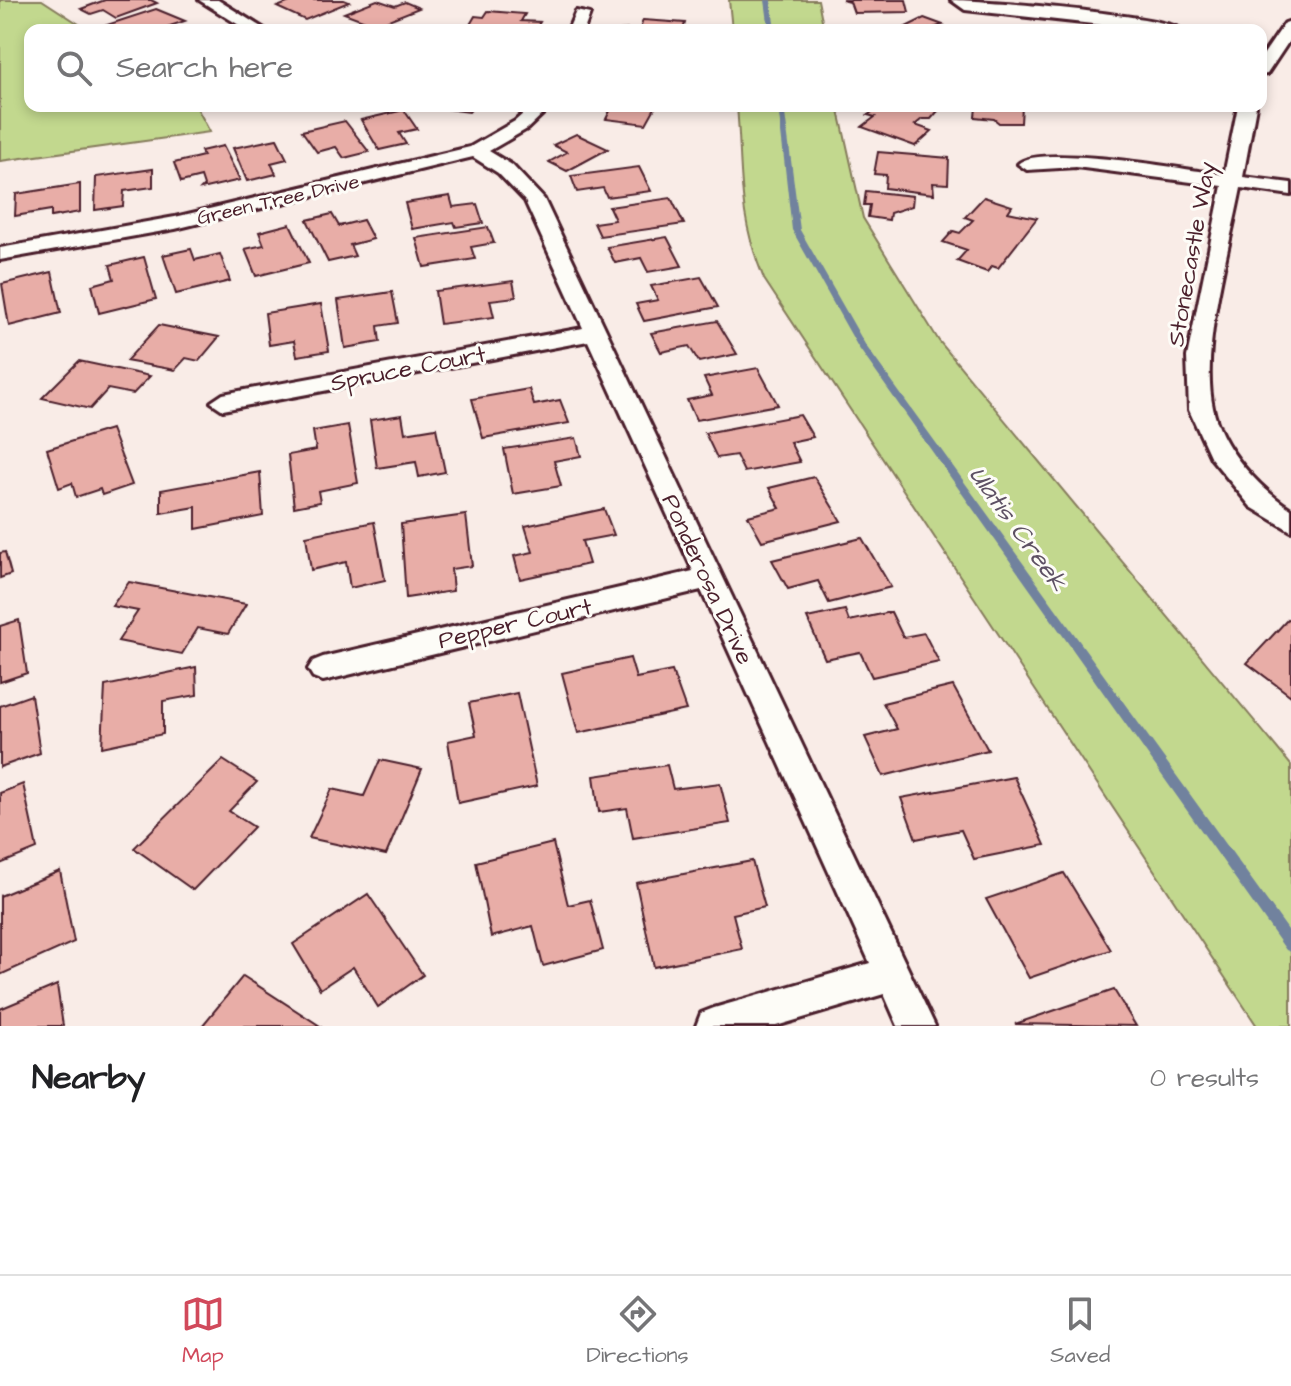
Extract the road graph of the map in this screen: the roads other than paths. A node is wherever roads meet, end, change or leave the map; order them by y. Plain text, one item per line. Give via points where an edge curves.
1 (207, 0) edge
2 (959, 0) edge
3 (582, 14) dead end
4 (248, 24) edge
5 (578, 24) edge
6 (1140, 24) edge
7 (1291, 26) edge
8 (1267, 49) edge
9 (535, 112) edge
10 (1246, 112) edge
11 (476, 151) junction
12 (1027, 164) dead end
13 (1232, 181) junction
14 (1291, 189) edge
15 (0, 254) edge
16 (593, 333) junction
17 (223, 402) dead end
18 (1291, 522) edge
19 (708, 578) junction
20 (323, 669) dead end
21 (893, 974) junction
22 (714, 1026) edge
23 (917, 1026) edge

1 - 4 street
2 - 6 street via 965,5
3 - 5 street
7 - 8 street
9 - 11 street, Green Tree Drive
10 - 13 street, Stonecastle Way
11 - 15 street, Green Tree Drive via 175,223
11 - 16 street, Ponderosa Drive via 505,169 534,199
12 - 13 street via 1076,161
13 - 14 street
13 - 18 street, Stonecastle Way via 1198,357 1201,410 1220,452 1260,501
16 - 17 street, Spruce Court
16 - 19 street, Ponderosa Drive
19 - 20 street, Pepper Court
19 - 21 street, Ponderosa Drive
21 - 22 street
21 - 23 street, Ponderosa Drive

